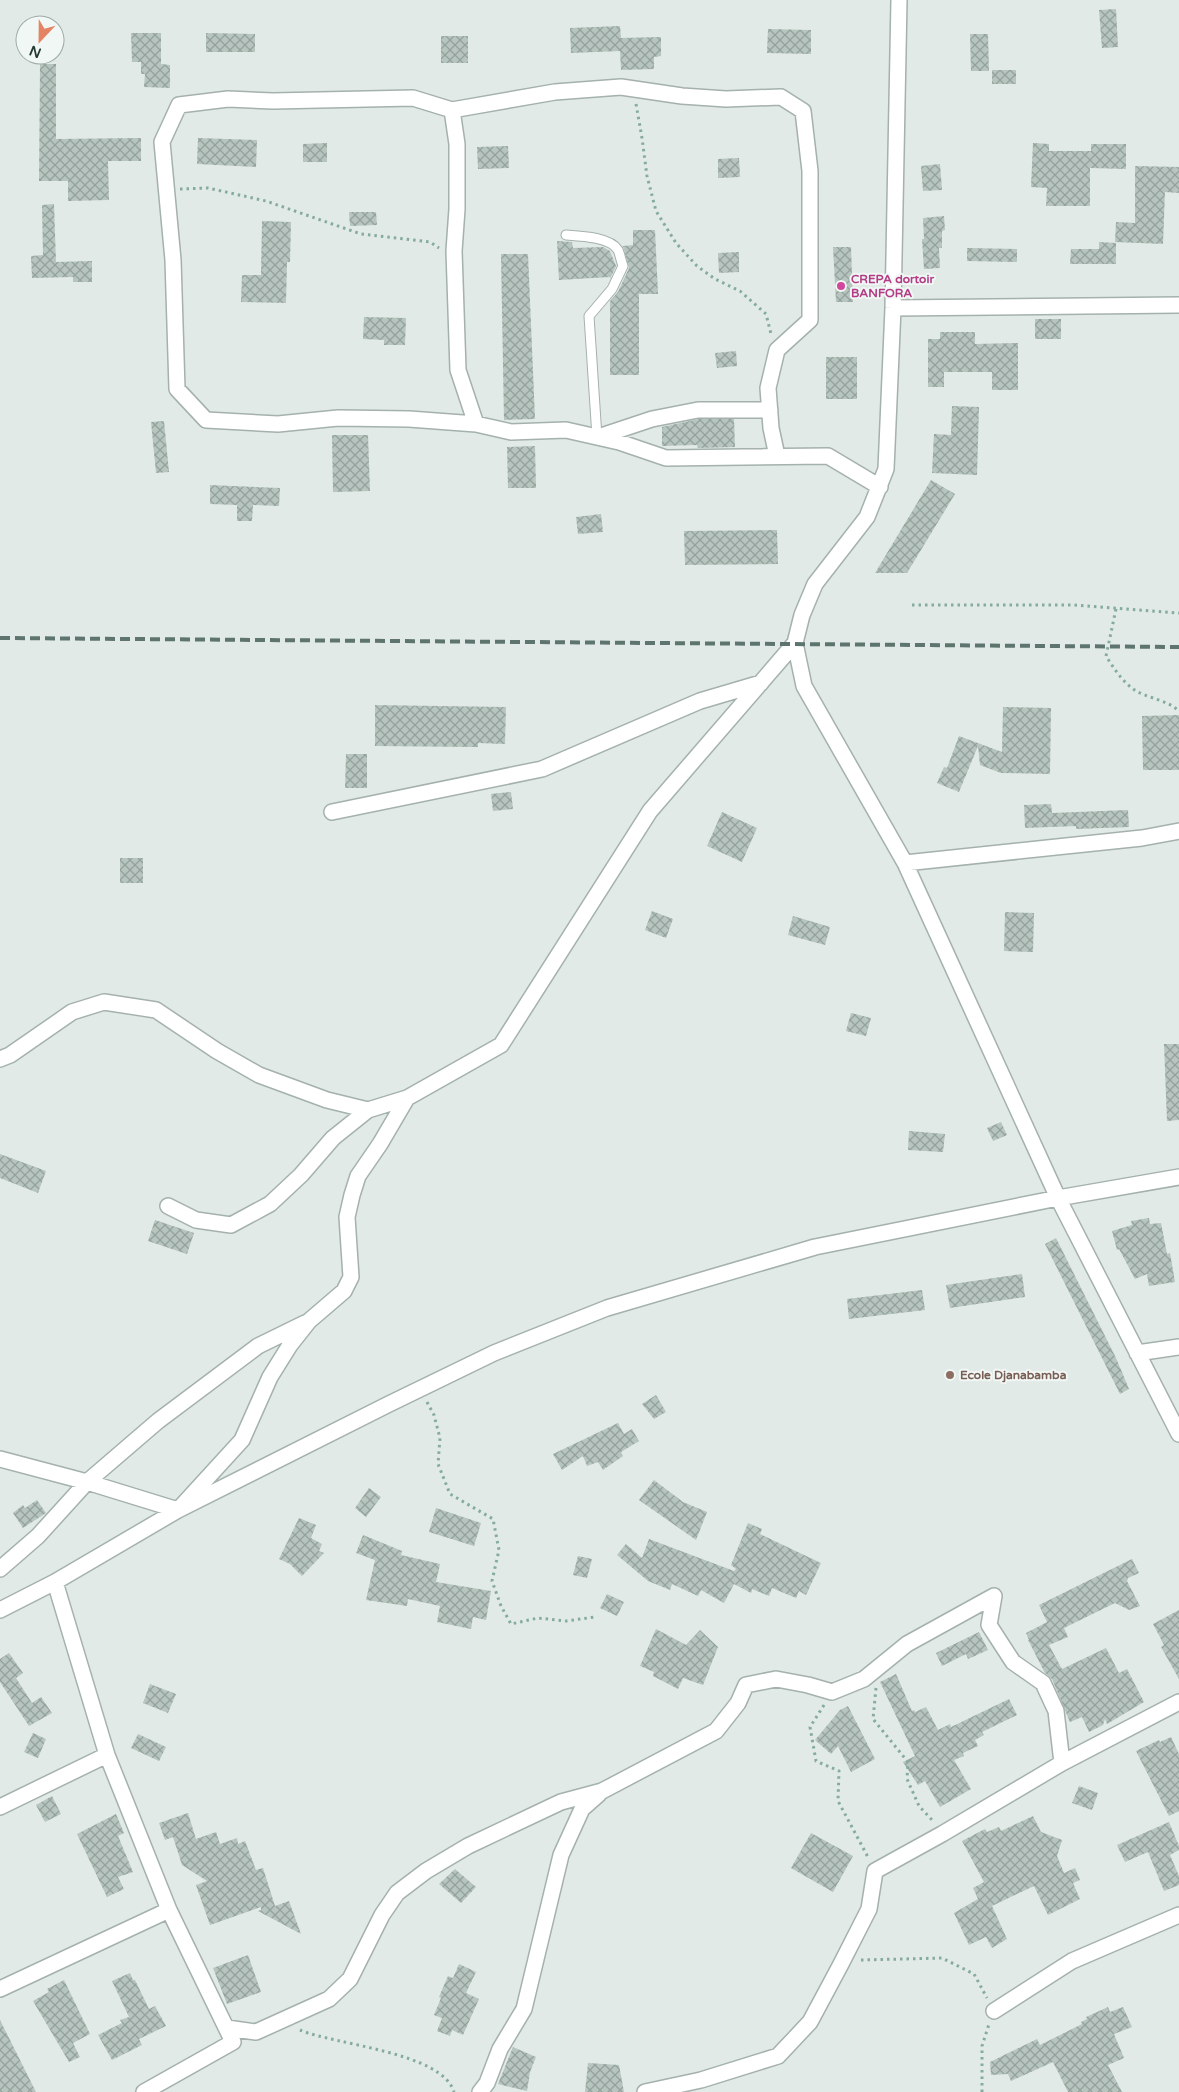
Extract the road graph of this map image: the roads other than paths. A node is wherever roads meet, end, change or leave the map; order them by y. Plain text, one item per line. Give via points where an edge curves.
1 (899, 0) edge
2 (452, 110) junction
3 (566, 235) dead end
4 (1179, 305) edge
5 (893, 308) junction
6 (770, 410) junction
7 (476, 424) junction
8 (597, 437) junction
9 (777, 456) junction
10 (880, 487) junction
11 (795, 643) junction
12 (761, 683) junction
13 (332, 812) dead end
14 (1179, 831) edge
15 (905, 863) junction
16 (0, 1060) edge
17 (407, 1098) junction
18 (368, 1110) junction
19 (1179, 1177) edge
20 (1058, 1198) junction
21 (168, 1206) dead end
22 (309, 1321) junction
23 (1179, 1347) edge
24 (1137, 1353) junction
25 (1179, 1434) edge
26 (0, 1458) edge
27 (87, 1482) junction
28 (178, 1510) junction
29 (0, 1569) edge
30 (56, 1582) junction
31 (0, 1610) edge
32 (1179, 1702) edge
33 (107, 1755) junction
34 (1062, 1763) junction
35 (602, 1791) junction
36 (0, 1807) edge
37 (169, 1910) junction
38 (1179, 1915) edge
39 (0, 1989) edge
40 (994, 2011) road end
41 (227, 2028) junction
42 (698, 2086) edge
43 (149, 2090) edge
44 (480, 2092) edge
45 (645, 2092) edge

1 - 5 street
2 - 6 street via 555,92 621,87 726,99 781,97 803,111 810,171 810,320 777,350 768,388
2 - 7 street via 457,144 454,258 458,370
2 - 7 street via 413,98 228,100 179,106 162,142 173,260 177,389 206,420 278,424 338,418 409,419
3 - 8 lane via 597,238 612,245 618,250 623,266 612,290 589,316
4 - 5 street
5 - 10 street via 886,469
6 - 8 street via 698,410 652,419
6 - 9 street via 770,428
7 - 8 street via 511,432 566,430
8 - 9 street via 666,458
9 - 10 street via 828,456
10 - 11 street via 867,516 816,584
11 - 12 street
11 - 15 street via 804,686
12 - 13 street via 700,701 542,769
12 - 17 street via 650,811 501,1045
14 - 15 street via 1142,838
15 - 20 street
16 - 18 street via 72,1012 104,1002 156,1010 259,1075 327,1100
17 - 18 street
17 - 22 street via 358,1176 352,1195 347,1217 352,1277 344,1291
18 - 21 street via 332,1138 301,1175 270,1204 231,1226 196,1220
19 - 20 street
20 - 24 street
20 - 28 street via 815,1247 607,1308 494,1353
22 - 27 street via 258,1346 158,1421
22 - 28 street via 270,1377 242,1440
23 - 24 street
24 - 25 street
26 - 27 street
27 - 28 street
27 - 29 street via 38,1536
28 - 30 street
30 - 31 street
30 - 33 street
32 - 34 street
33 - 36 street
33 - 37 street
34 - 35 street via 1056,1710 1043,1683 1012,1662 989,1626 994,1596 908,1644 864,1679 832,1692 776,1679 746,1685 738,1703 716,1731
34 - 42 street via 875,1871 870,1909 810,2022 778,2056
35 - 41 street via 561,1802 468,1846 397,1893 382,1914 350,1979 329,1999 256,2032
35 - 44 street via 582,1808 562,1855 524,2009
37 - 39 street
37 - 41 street
38 - 40 street via 1072,1961
41 - 43 street via 233,2042
42 - 45 street

